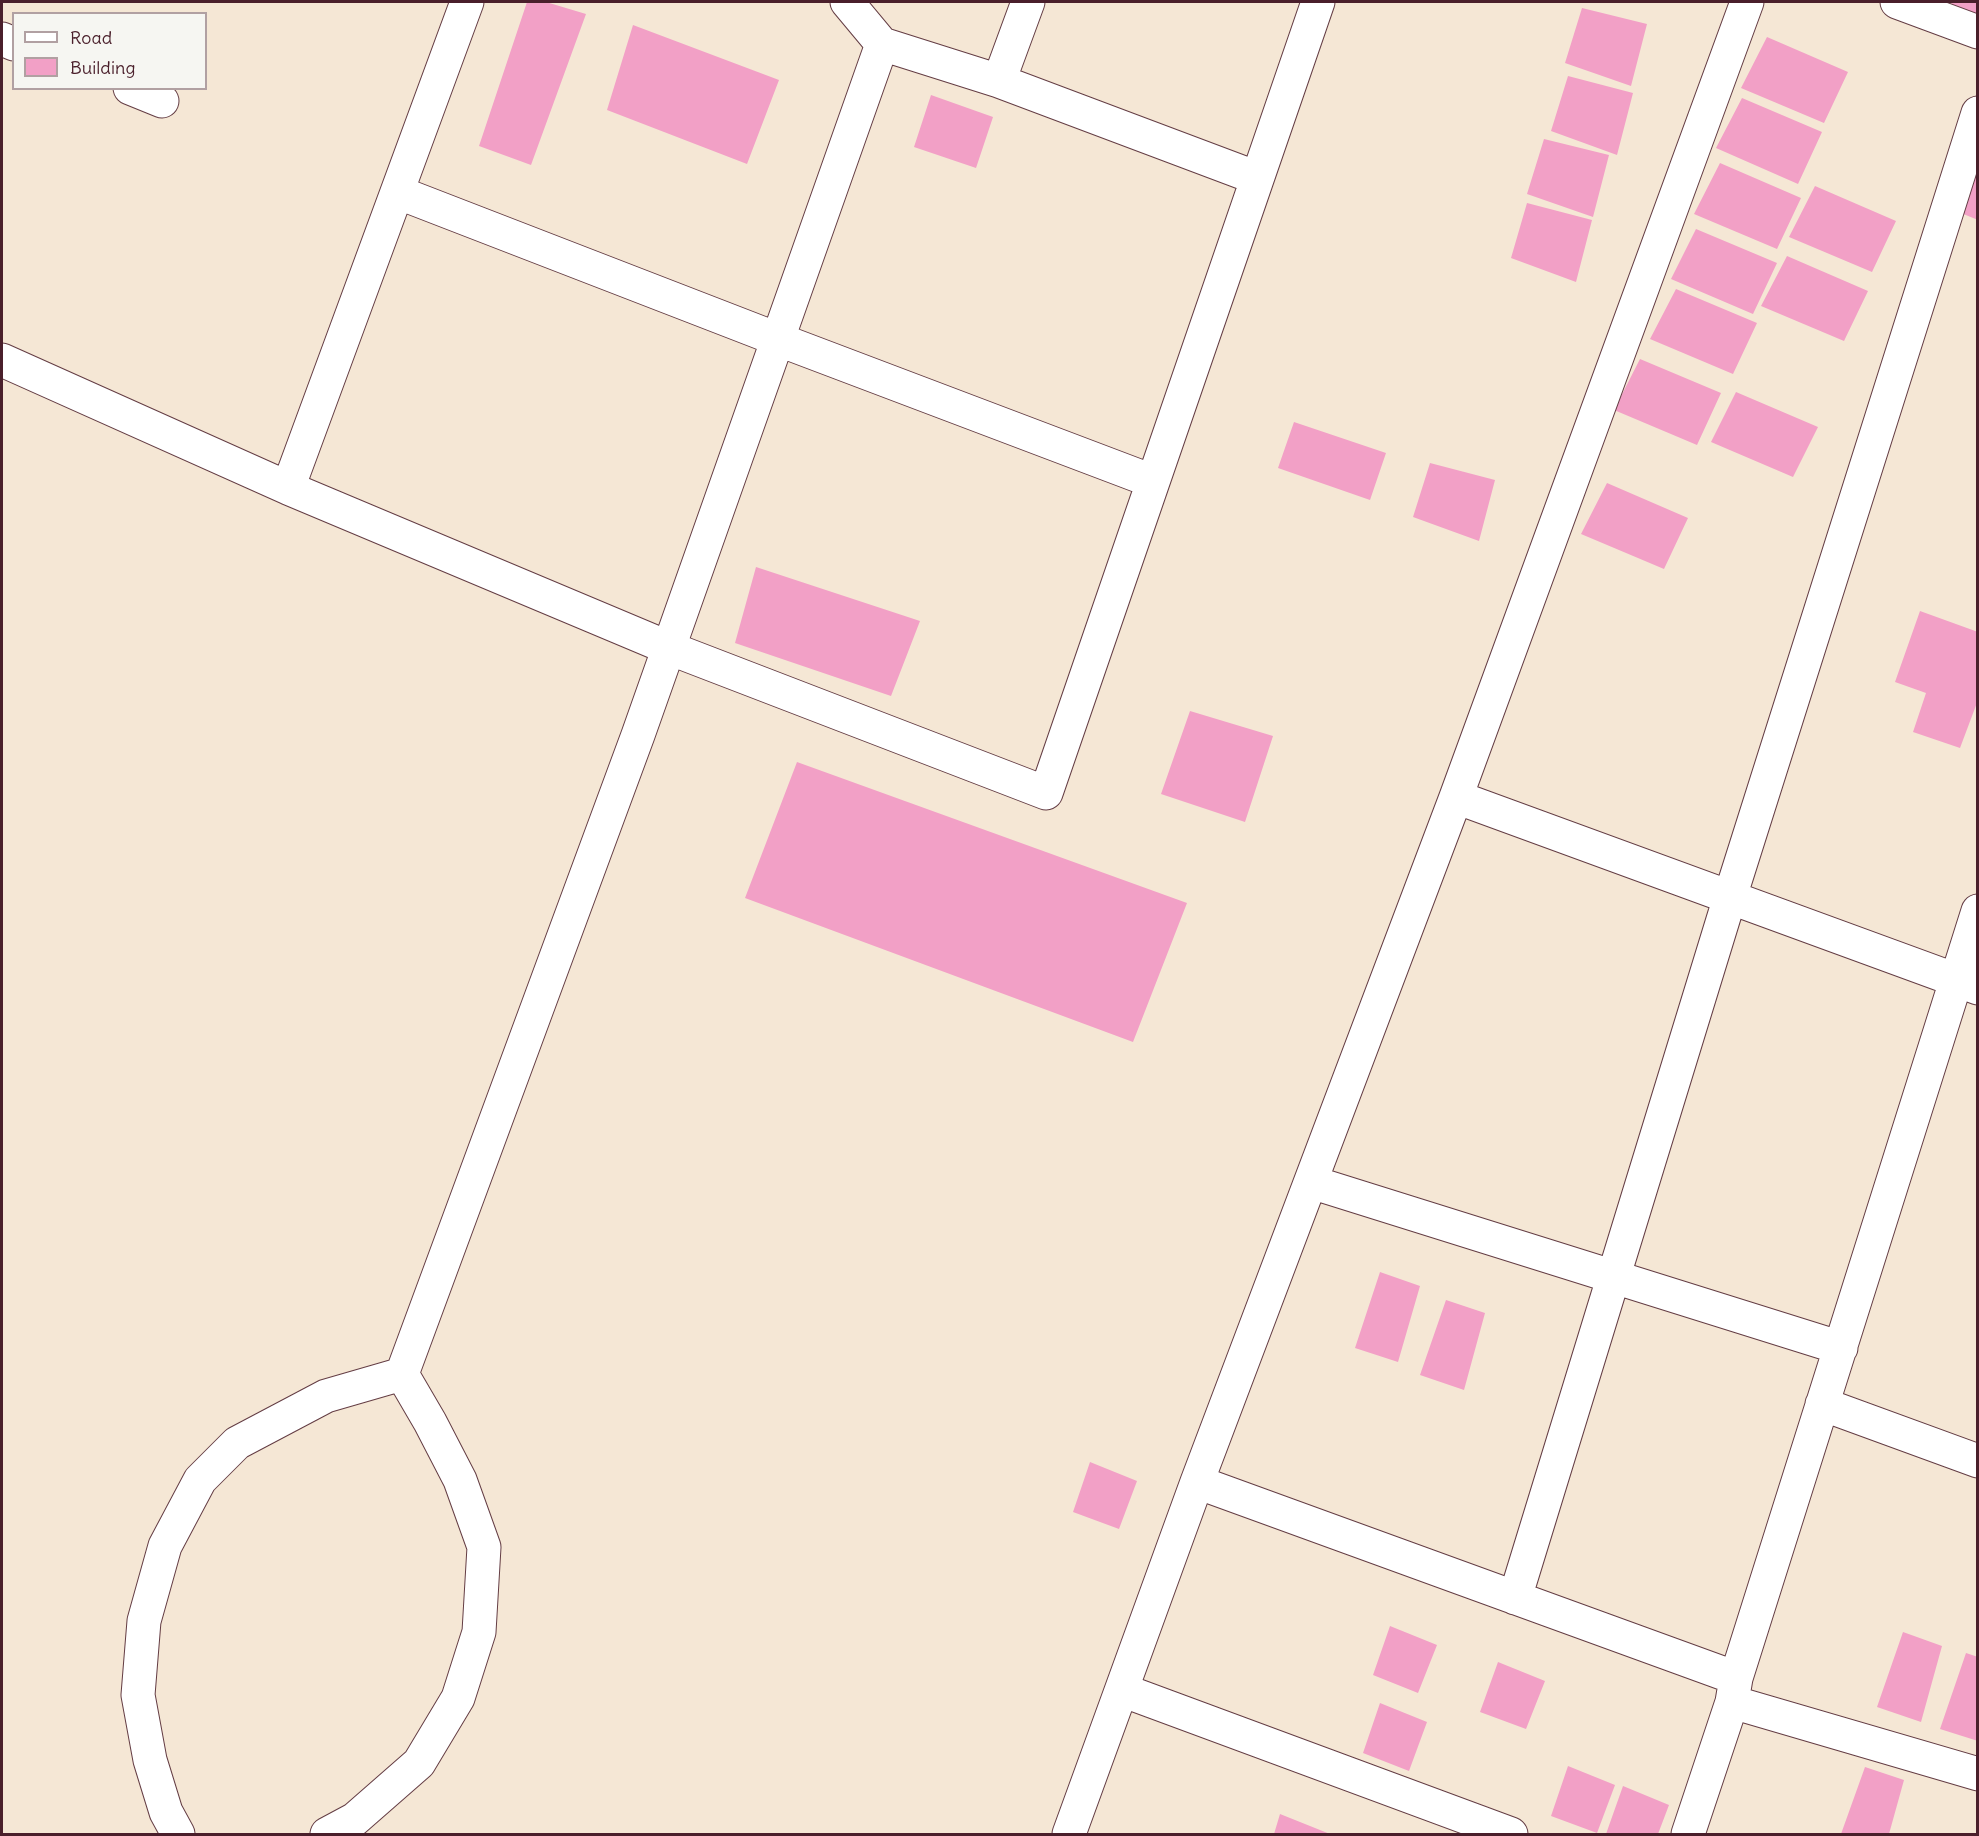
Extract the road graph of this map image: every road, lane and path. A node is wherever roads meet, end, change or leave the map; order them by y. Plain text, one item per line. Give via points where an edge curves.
1 (467, 2) edge
2 (847, 2) edge
3 (1028, 2) edge
4 (1318, 2) edge
5 (1747, 2) edge
6 (1897, 2) edge
7 (1977, 32) edge
8 (882, 44) junction
9 (999, 81) junction
10 (135, 90) edge
11 (162, 101) dead end
12 (1977, 113) edge
13 (1257, 178) junction
14 (397, 192) junction
15 (777, 339) junction
16 (2, 360) edge
17 (1152, 481) junction
18 (288, 488) junction
19 (669, 648) junction
20 (1456, 797) junction
21 (1730, 897) junction
22 (1977, 911) edge
23 (1967, 984) edge
24 (1311, 1182) junction
25 (1614, 1277) junction
26 (1841, 1348) junction
27 (402, 1374) junction
28 (1822, 1404) junction
29 (1977, 1461) edge
30 (1197, 1482) junction
31 (1515, 1598) junction
32 (1122, 1690) junction
33 (1734, 1690) junction
34 (1977, 1774) edge
35 (178, 1834) edge
36 (327, 1834) edge
37 (1069, 1834) edge
38 (1511, 1834) edge
39 (1688, 1834) edge

1 - 14 street
2 - 8 street
3 - 9 street
4 - 13 street
5 - 20 street
6 - 7 street
8 - 9 street
8 - 15 street
9 - 13 street
10 - 11 street
12 - 21 street
13 - 17 street
14 - 15 street
14 - 18 street
15 - 17 street
15 - 19 street
16 - 18 street
17 - 19 street via 1046,793
18 - 19 street
19 - 27 street
20 - 21 street
20 - 24 street
21 - 23 street
21 - 25 street
22 - 23 street
23 - 26 street
24 - 25 street
24 - 30 street
25 - 26 street
25 - 31 street
26 - 28 street
27 - 35 street via 326,1396 237,1443 200,1480 165,1546 144,1621 138,1695 150,1760 166,1812
27 - 36 street via 460,1480 484,1547 479,1632 458,1698 419,1763 355,1819
28 - 29 street
28 - 33 street
30 - 31 street
30 - 32 street
31 - 33 street
32 - 37 street
32 - 38 street
33 - 34 street
33 - 39 street

